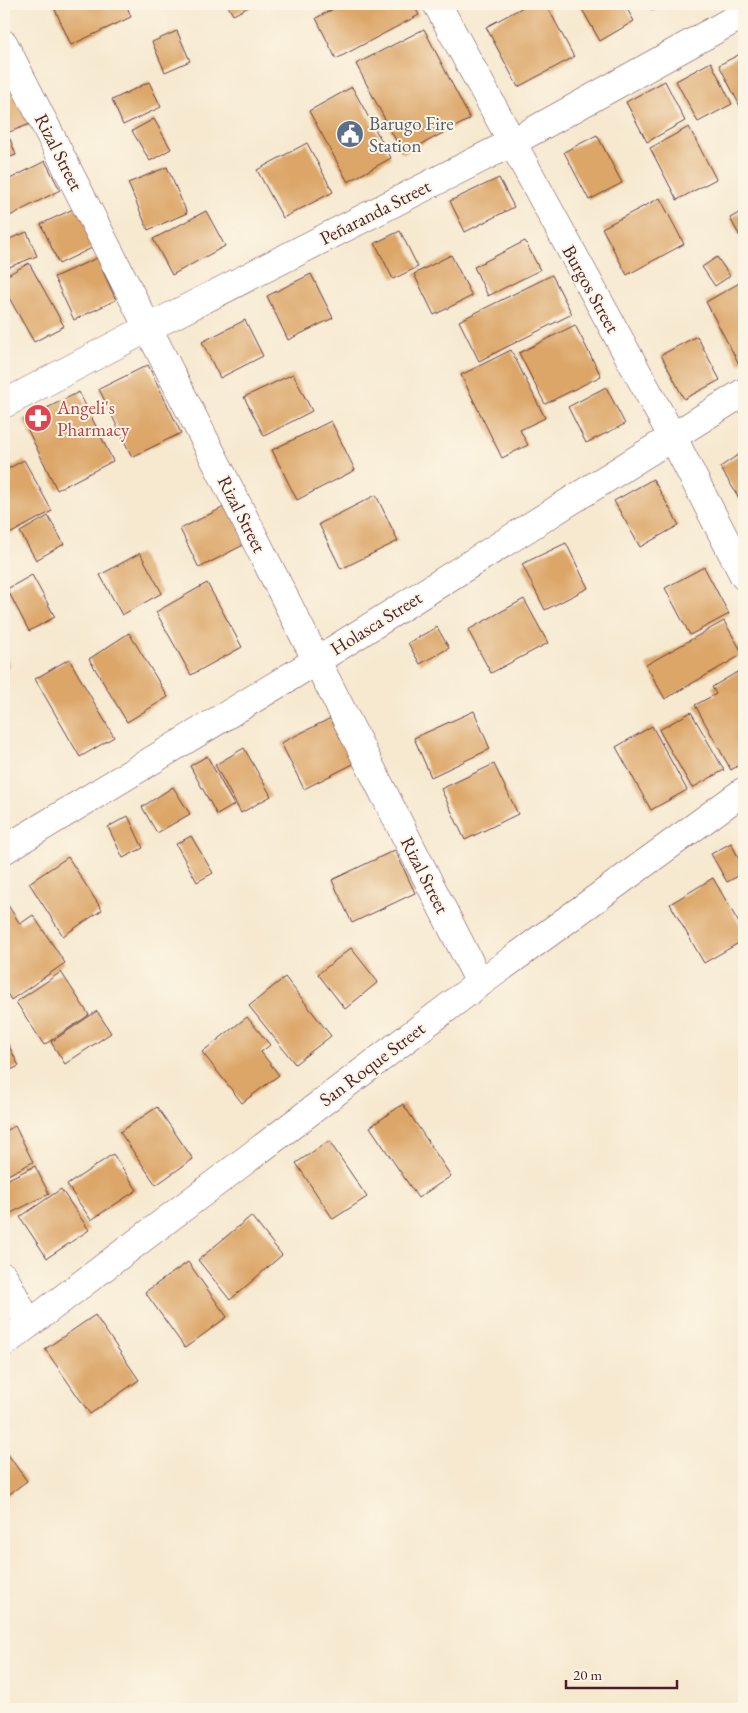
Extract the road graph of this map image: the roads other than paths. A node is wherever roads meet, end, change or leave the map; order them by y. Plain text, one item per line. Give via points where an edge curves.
1 (437, 4) edge
2 (744, 14) edge
3 (4, 44) edge
4 (511, 142) junction
5 (148, 328) junction
6 (744, 392) edge
7 (4, 404) edge
8 (672, 436) junction
9 (744, 576) edge
10 (316, 661) junction
11 (744, 791) edge
12 (4, 850) edge
13 (480, 983) junction
14 (4, 1277) edge
15 (29, 1324) junction
16 (4, 1343) edge

1 - 4 street, Burgos Street
2 - 4 street, Peñaranda Street
3 - 5 street, Rizal Street
4 - 5 street, Peñaranda Street
4 - 8 street, Burgos Street
5 - 7 street, Peñaranda Street
5 - 10 street, Rizal Street
6 - 8 street, Holasca Street
8 - 9 street, Burgos Street
8 - 10 street, Holasca Street
10 - 12 street, Holasca Street
10 - 13 street, Rizal Street
11 - 13 street, San Roque Street
13 - 15 street, San Roque Street
14 - 15 street
15 - 16 street, San Roque Street

